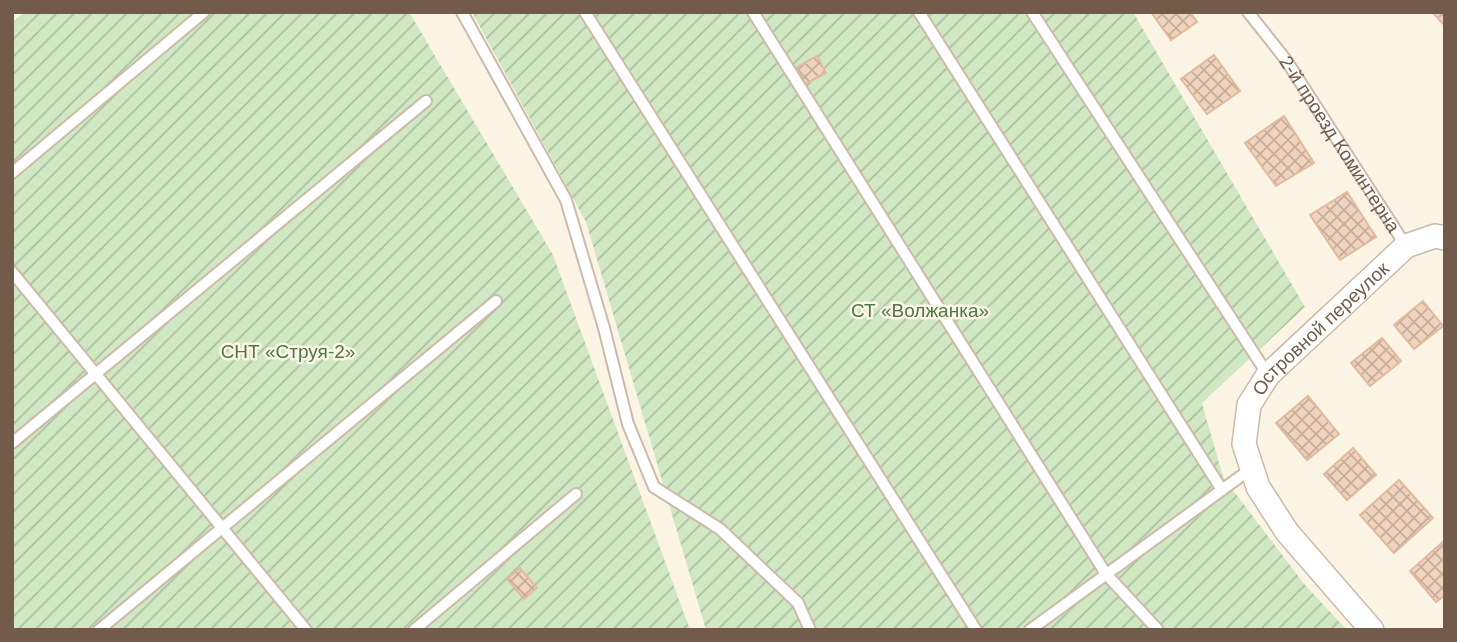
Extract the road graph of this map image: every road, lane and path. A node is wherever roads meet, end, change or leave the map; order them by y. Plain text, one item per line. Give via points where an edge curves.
1 (204, 12) edge
2 (462, 12) edge
3 (585, 12) edge
4 (752, 12) edge
5 (919, 12) edge
6 (1032, 12) edge
7 (1248, 12) edge
8 (426, 101) dead end
9 (12, 173) edge
10 (1445, 238) edge
11 (1406, 246) junction
12 (12, 272) edge
13 (496, 301) dead end
14 (96, 374) junction
15 (1268, 375) junction
16 (12, 443) edge
17 (1252, 468) junction
18 (1222, 489) junction
19 (576, 494) dead end
20 (222, 528) junction
21 (1106, 574) junction
22 (99, 630) edge
23 (306, 630) edge
24 (414, 630) edge
25 (810, 630) edge
26 (976, 630) edge
27 (1030, 630) edge
28 (1157, 630) edge
29 (1372, 630) edge

1 - 9 lane
2 - 25 lane via 566,200 628,424 654,487 720,529 798,603
3 - 26 lane
4 - 21 lane
5 - 18 lane
6 - 15 lane
7 - 11 lane, 2-й проезд Коминтерна via 1286,60
8 - 14 lane
10 - 11 street, 2-й проезд Коминтерна via 1435,236
11 - 15 street, Островной переулок
12 - 14 lane
13 - 20 lane
14 - 16 lane
14 - 20 lane
15 - 17 street, Островной переулок via 1249,405 1244,444
17 - 18 lane
17 - 29 street, Островной переулок via 1258,487 1287,532
18 - 21 lane
19 - 24 lane
20 - 22 lane
20 - 23 lane
21 - 27 lane
21 - 28 lane

